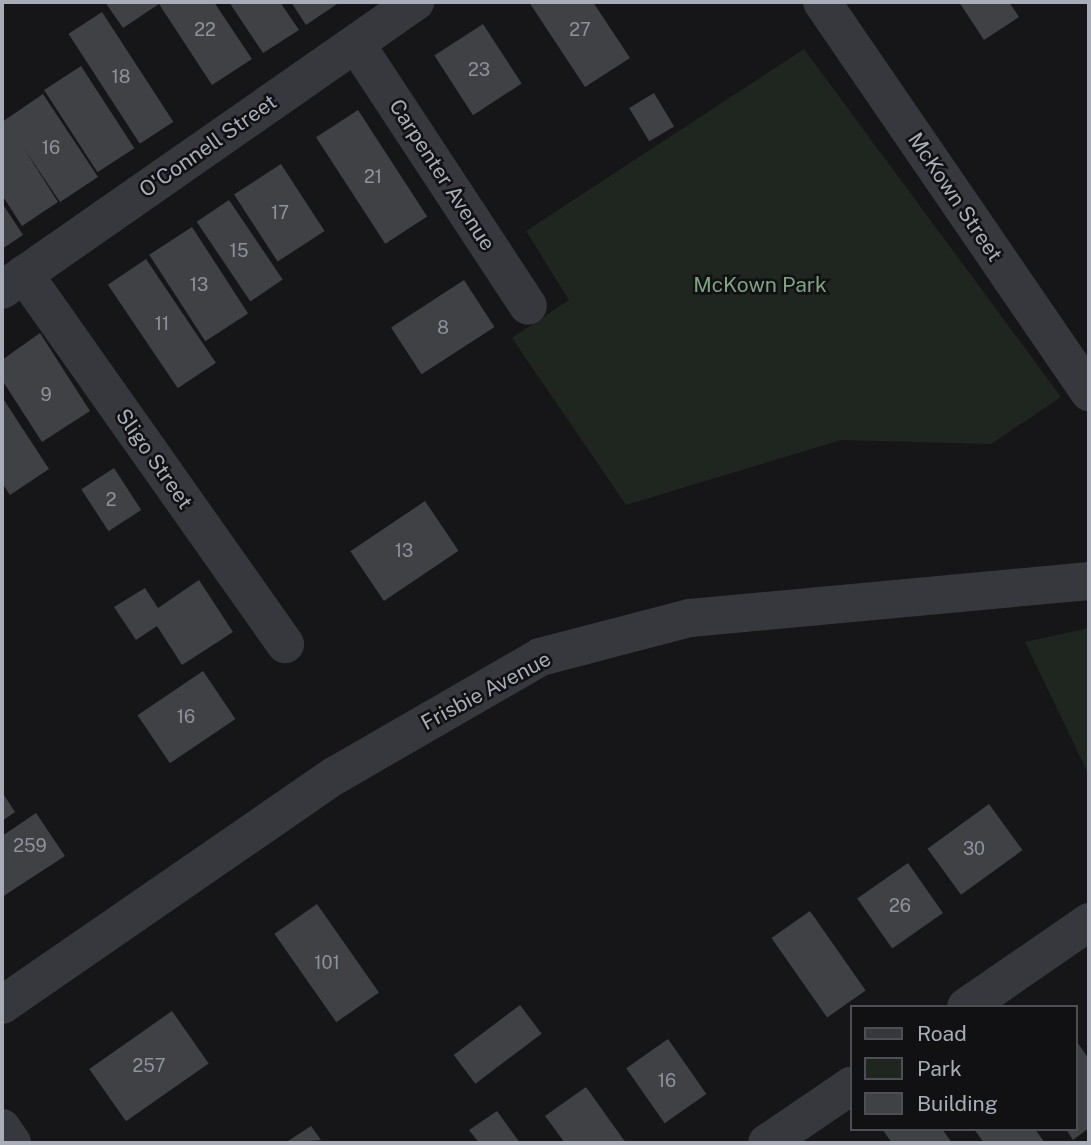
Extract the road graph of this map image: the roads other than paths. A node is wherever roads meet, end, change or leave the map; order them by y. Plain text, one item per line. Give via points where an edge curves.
1 (415, 2) edge
2 (822, 2) edge
3 (356, 44) junction
4 (13, 282) edge
5 (528, 306) dead end
6 (1089, 392) edge
7 (1089, 581) edge
8 (285, 644) dead end
9 (1089, 922) edge
10 (2, 1004) edge
11 (969, 1005) edge
12 (850, 1087) edge
13 (2, 1129) edge
14 (12, 1143) edge
15 (767, 1143) edge

1 - 3 street, O'Connell Street
2 - 6 street, McKown Street
3 - 4 street, O'Connell Street
3 - 5 street, Carpenter Avenue
4 - 8 street, Sligo Street
7 - 10 street, Frisbie Avenue via 690,618 540,657 336,775
9 - 11 street
12 - 15 street
13 - 14 street

